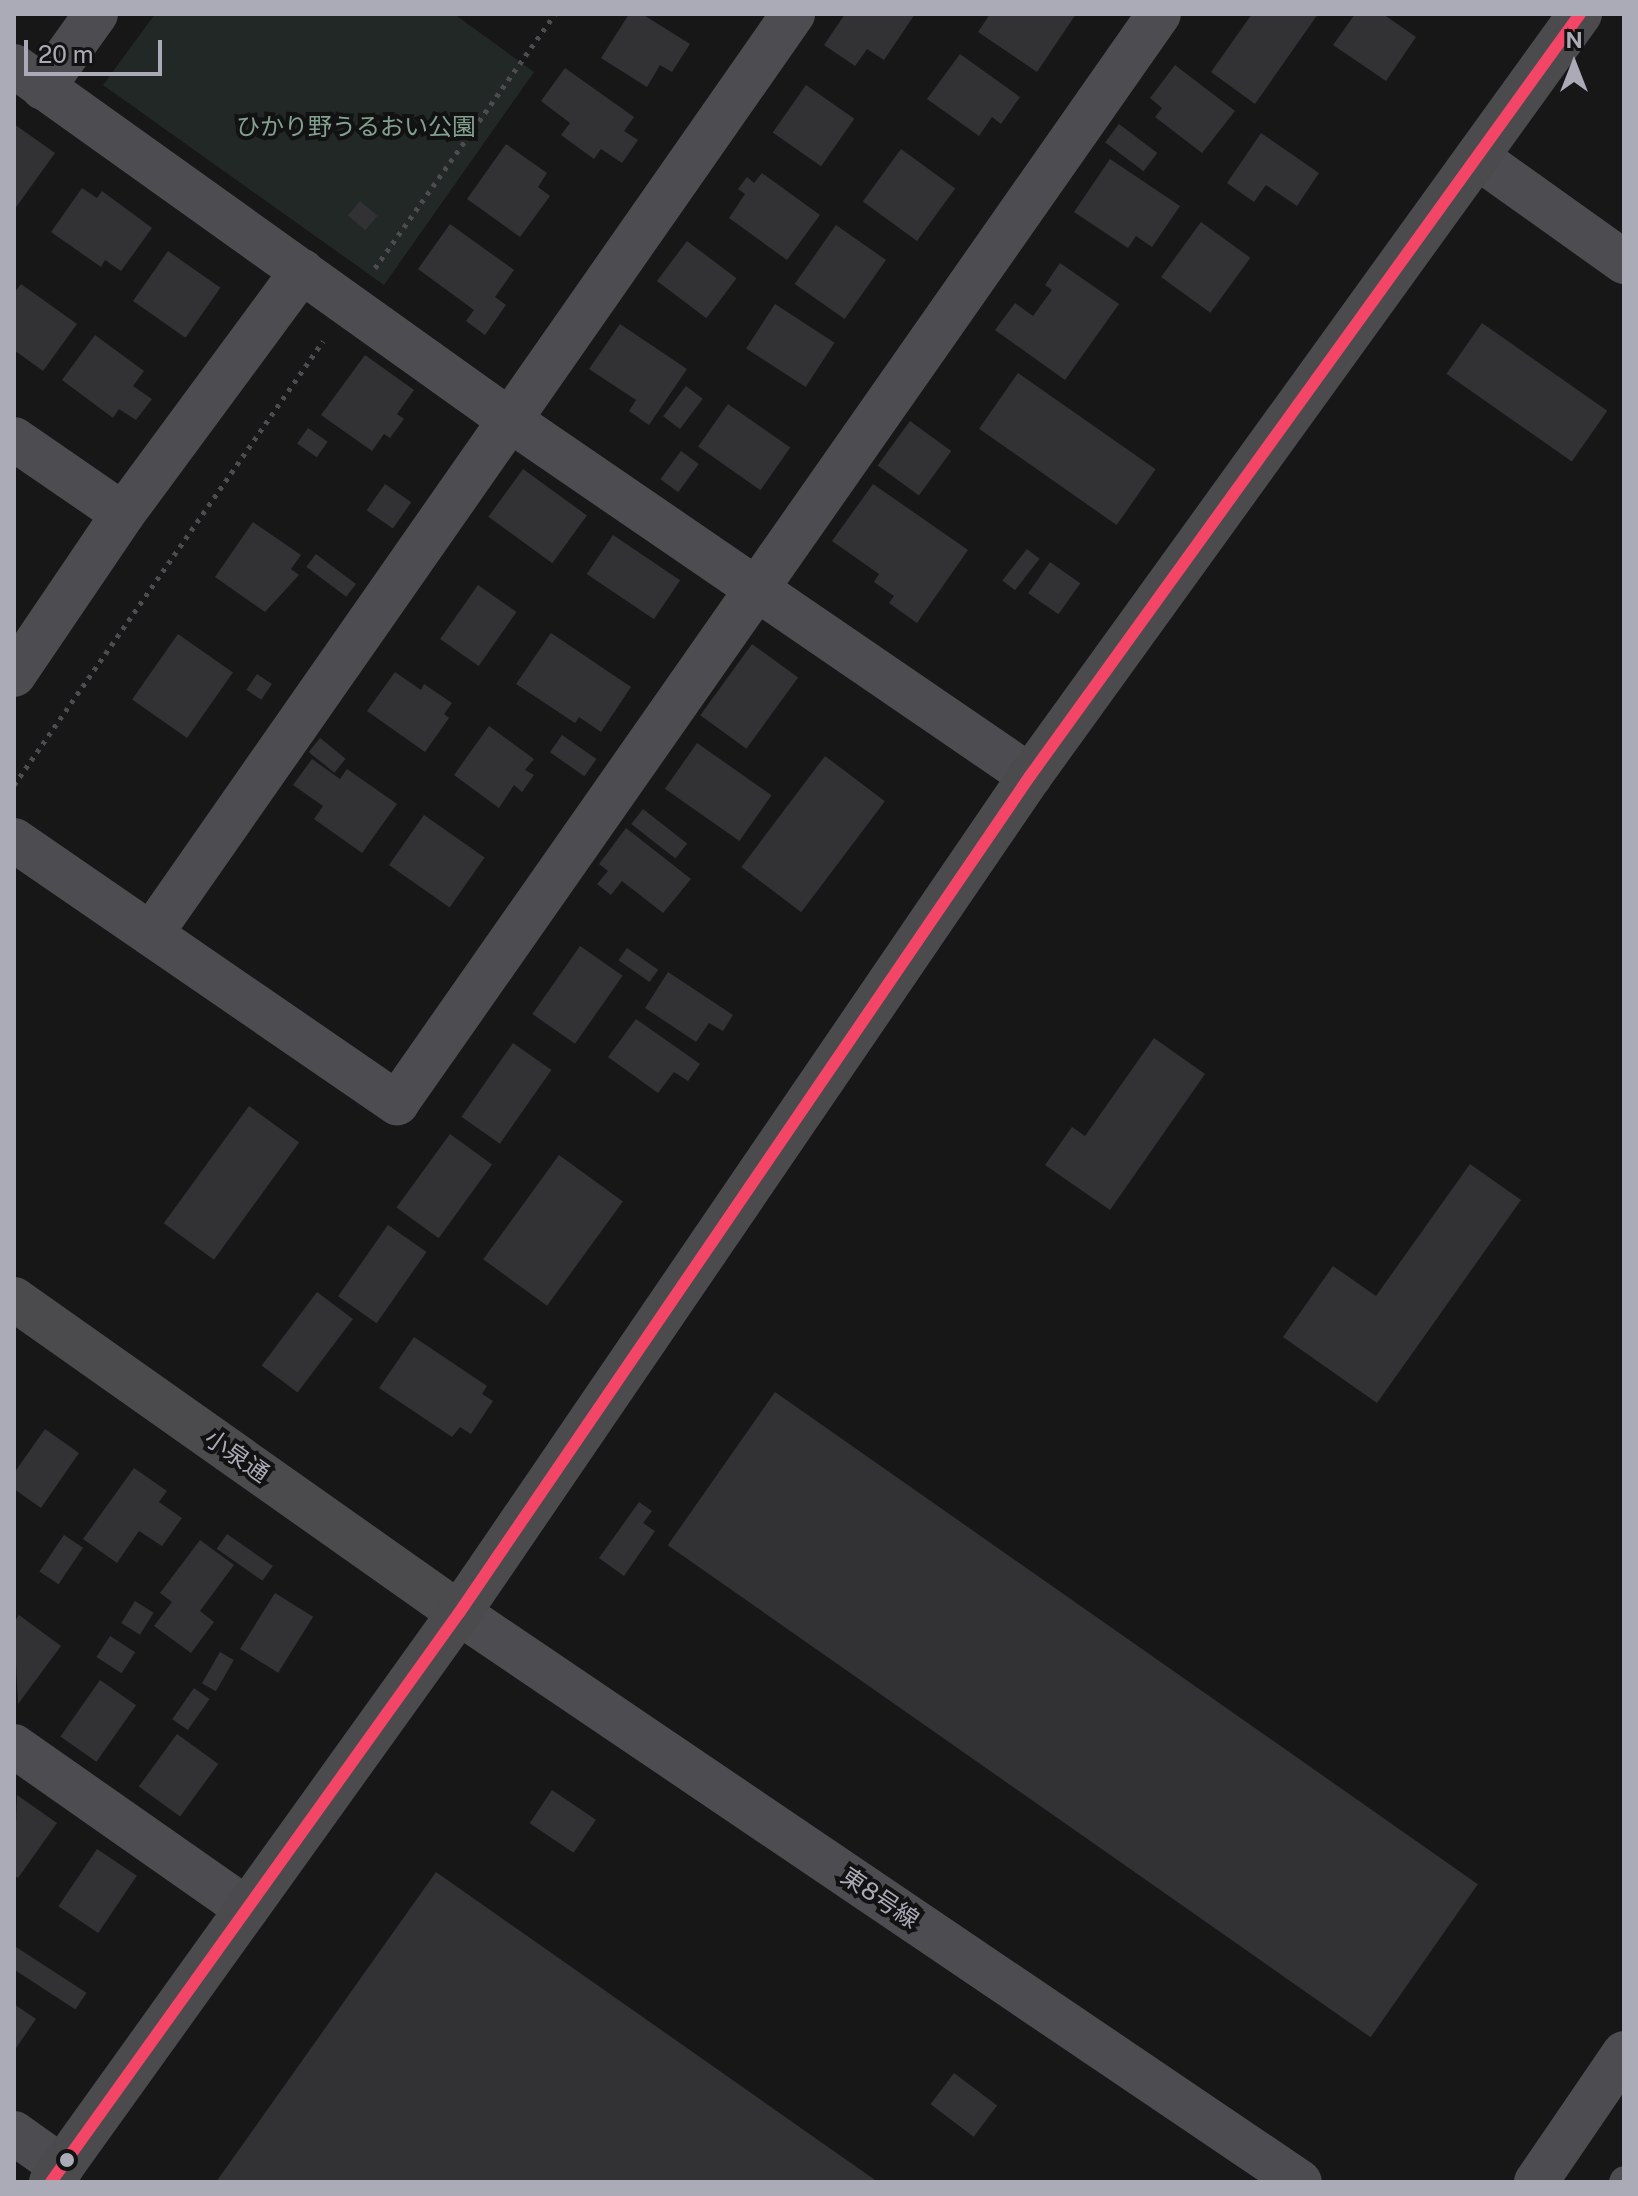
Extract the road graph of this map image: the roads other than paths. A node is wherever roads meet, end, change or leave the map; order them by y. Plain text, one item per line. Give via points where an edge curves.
1 (96, 14) edge
2 (793, 14) edge
3 (1159, 14) edge
4 (1578, 15) edge
5 (28, 77) edge
6 (1477, 157) junction
7 (1624, 262) edge
8 (302, 271) junction
9 (511, 421) junction
10 (14, 439) edge
11 (123, 514) junction
12 (755, 589) junction
13 (14, 675) edge
14 (1030, 776) junction
15 (14, 840) edge
16 (151, 934) junction
17 (14, 1299) edge
18 (459, 1613) junction
19 (14, 1746) edge
20 (247, 1909) junction
21 (1624, 2053) edge
22 (14, 2133) edge
23 (56, 2175) edge
24 (1300, 2182) edge
25 (1536, 2182) edge

1 - 5 street
2 - 9 street
3 - 12 street
4 - 6 street
5 - 8 street
6 - 7 street
6 - 14 street
8 - 9 street
8 - 11 street
9 - 12 street
9 - 16 street
10 - 11 street
11 - 13 street
12 - 14 street
12 - 16 street via 397,1103
14 - 18 street
15 - 16 street
17 - 18 street, 小泉通
18 - 20 street
18 - 24 street, 東8号線
19 - 20 street
20 - 23 street
21 - 25 street
22 - 23 street

